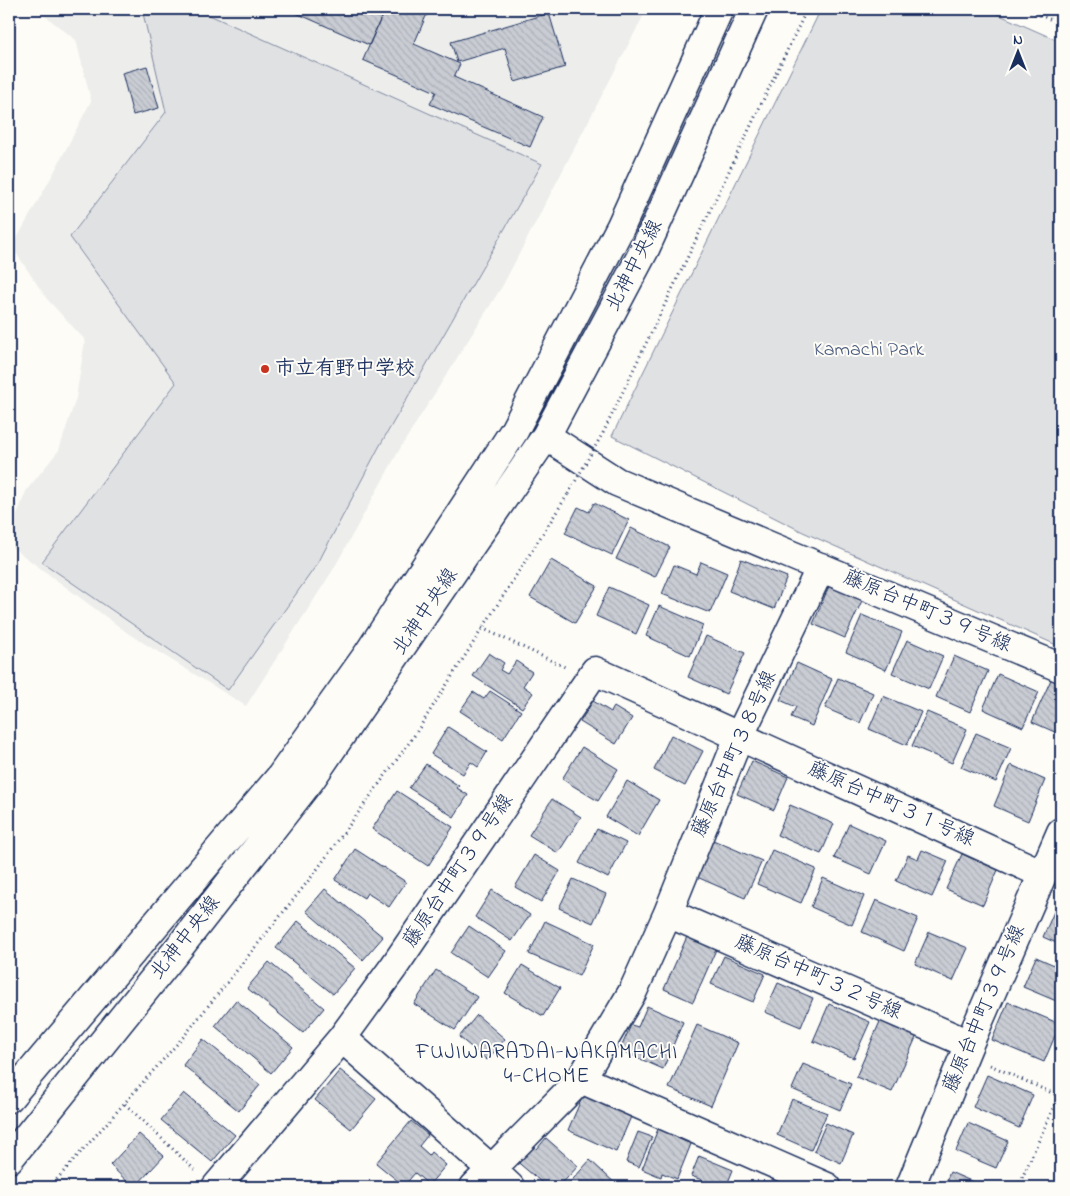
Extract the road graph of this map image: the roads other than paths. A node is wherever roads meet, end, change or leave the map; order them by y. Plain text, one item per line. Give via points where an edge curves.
1 (719, 9) edge
2 (754, 9) edge
3 (546, 436) junction
4 (821, 567) junction
5 (1061, 668) edge
6 (739, 737) junction
7 (1061, 832) edge
8 (1043, 874) junction
9 (668, 913) junction
10 (342, 1038) junction
11 (967, 1048) junction
12 (581, 1079) junction
13 (9, 1098) edge
14 (9, 1159) edge
15 (482, 1178) edge
16 (208, 1181) edge
17 (510, 1187) edge
18 (826, 1187) edge
19 (910, 1187) edge

1 - 13 street, 北神中央線 via 621,226 498,456 368,654 281,776
2 - 3 street, 北神中央線 via 646,249
3 - 4 street via 616,482
3 - 14 street, 北神中央線 via 311,779
4 - 5 street, 藤原台中町３９号線
4 - 6 street, 藤原台中町３８号線
6 - 8 street, 藤原台中町３１号線
6 - 9 street, 藤原台中町３８号線
6 - 10 street, 藤原台中町３９号線 via 595,672
7 - 8 street, 藤原台中町３９号線
8 - 11 street, 藤原台中町３９号線
9 - 11 street, 藤原台中町３２号線
9 - 12 street, 藤原台中町３８号線 via 633,991
10 - 15 street
10 - 16 street, 藤原台中町３９号線
11 - 19 street, 藤原台中町３９号線
12 - 15 street, 藤原台中町３８号線
12 - 18 street
15 - 17 street

